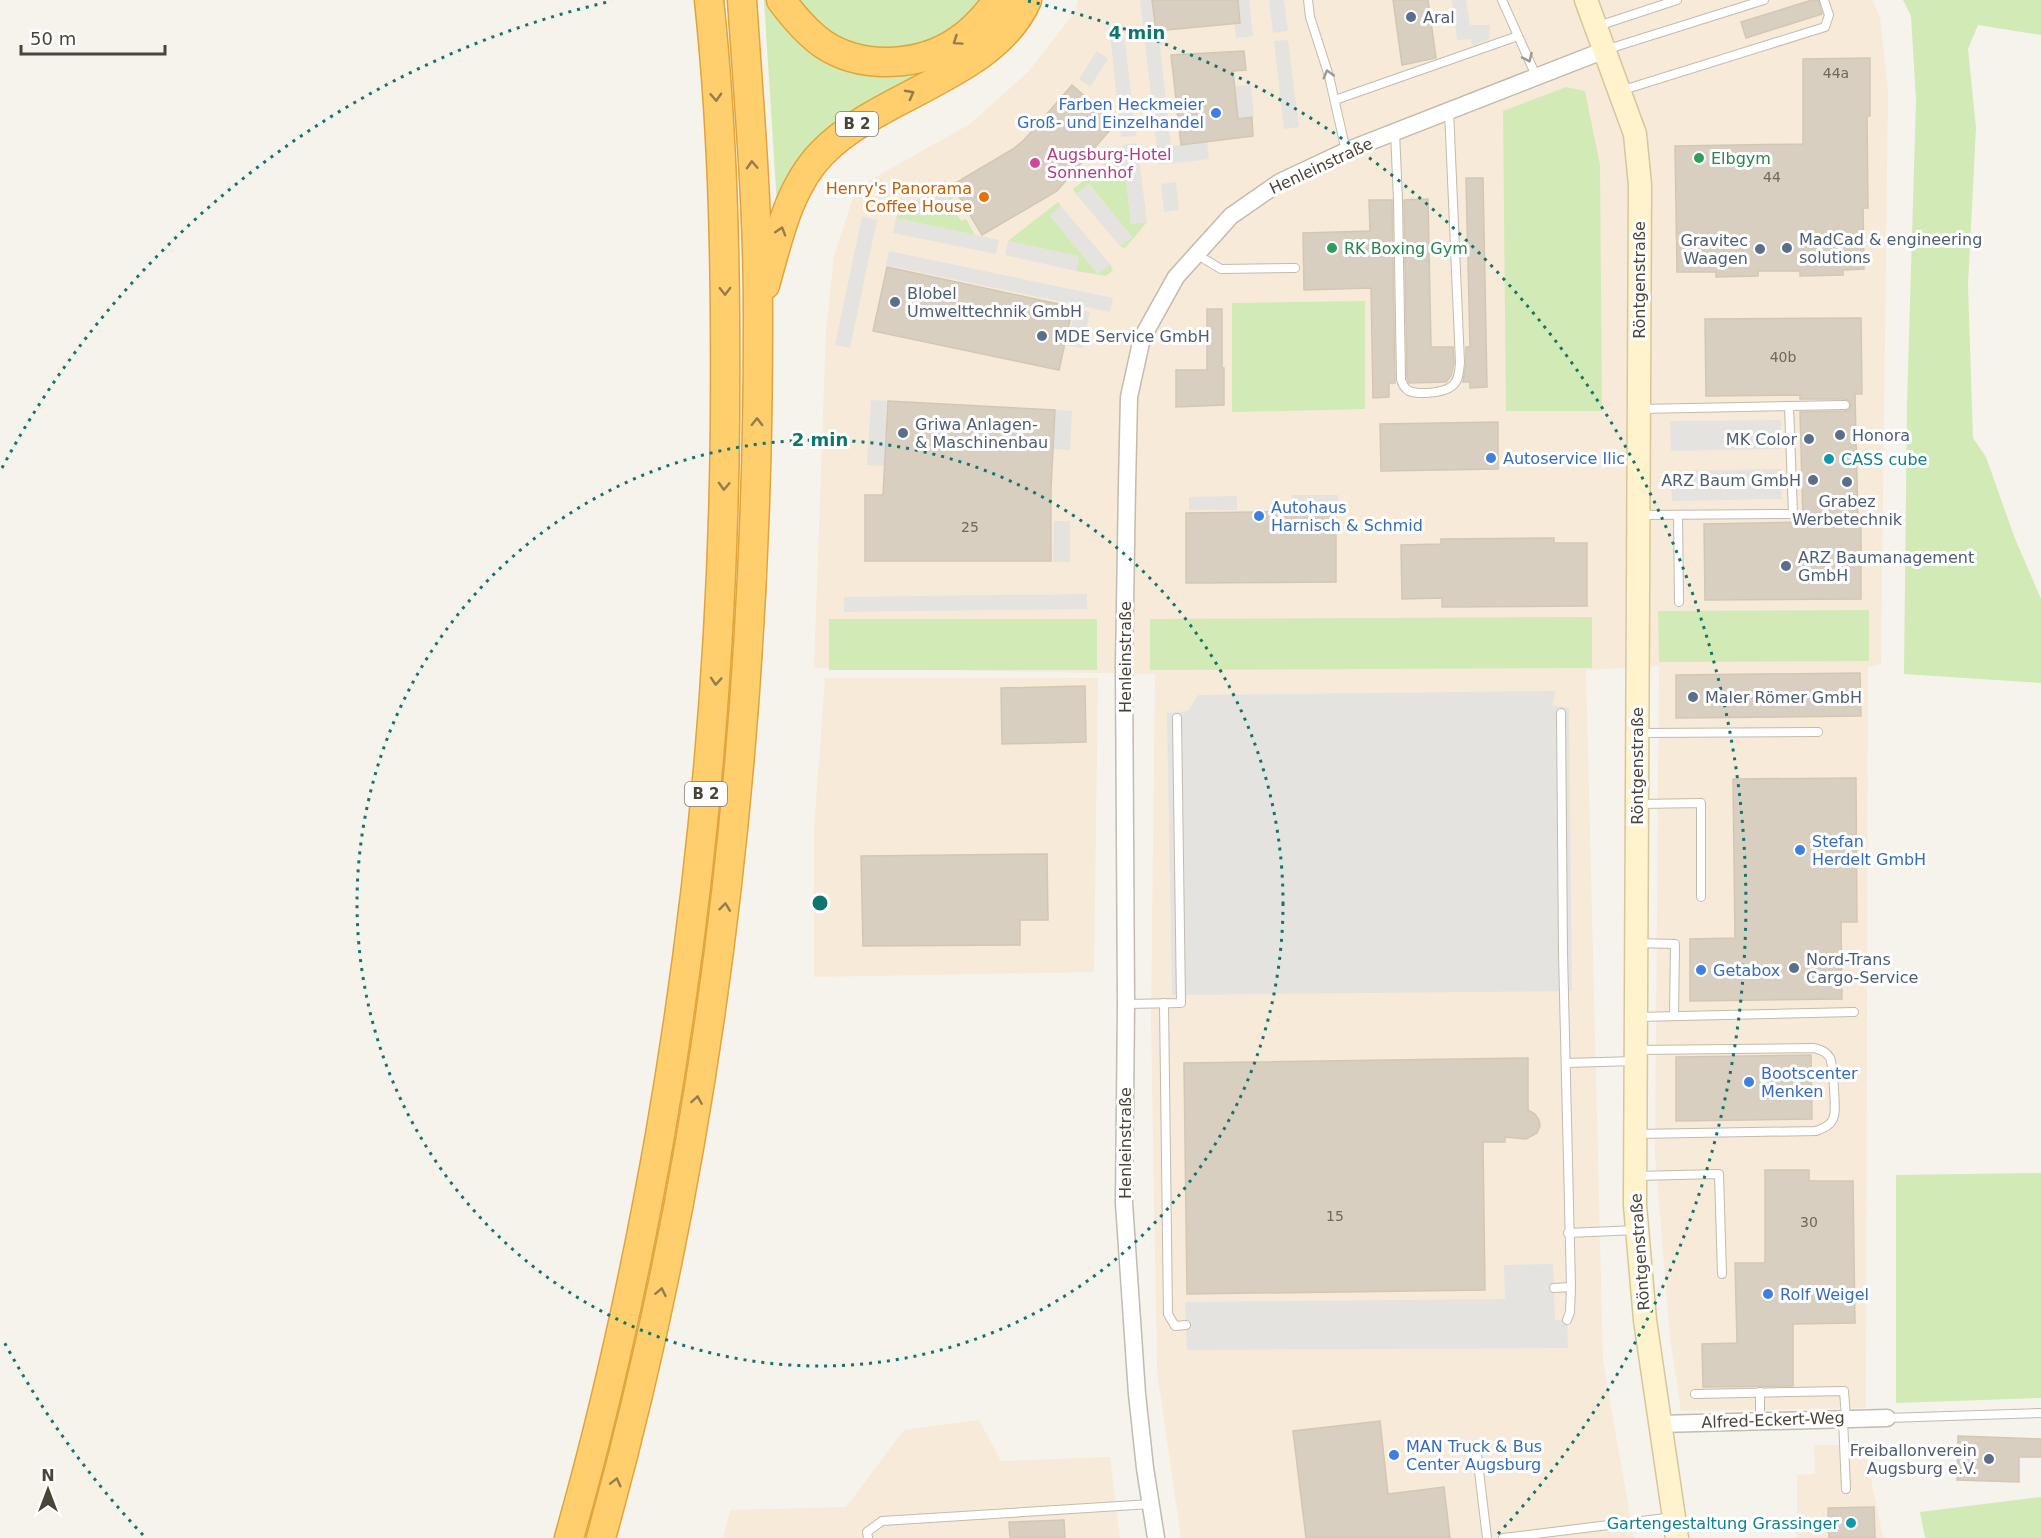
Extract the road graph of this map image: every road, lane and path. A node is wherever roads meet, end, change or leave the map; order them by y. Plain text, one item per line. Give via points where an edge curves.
1 (709, 0) edge
2 (742, 0) edge
3 (782, 0) edge
4 (998, 0) edge
5 (1027, 0) edge
6 (1308, 0) edge
7 (1502, 0) edge
8 (1586, 0) edge
9 (1677, 0) edge
10 (1764, 0) edge
11 (1824, 0) edge
12 (1596, 27) junction
13 (1518, 36) junction
14 (1605, 50) junction
15 (1537, 78) junction
16 (1619, 91) junction
17 (1335, 100) junction
18 (1449, 110) junction
19 (1395, 132) junction
20 (1346, 151) junction
21 (1196, 254) junction
22 (1295, 268) dead end
23 (758, 307) junction
24 (1845, 405) dead end
25 (1789, 406) junction
26 (1639, 409) junction
27 (1678, 514) junction
28 (1639, 515) junction
29 (1679, 602) dead end
30 (1561, 713) dead end
31 (1177, 718) dead end
32 (1818, 732) dead end
33 (1638, 733) junction
34 (1637, 804) junction
35 (1701, 897) dead end
36 (1636, 943) junction
37 (1164, 1003) junction
38 (1126, 1004) junction
39 (1854, 1012) dead end
40 (1674, 1016) junction
41 (1636, 1017) junction
42 (1636, 1056) junction
43 (1566, 1063) junction
44 (1636, 1134) junction
45 (1635, 1176) junction
46 (1637, 1230) junction
47 (1568, 1233) junction
48 (1722, 1274) dead end
49 (1570, 1287) junction
50 (1554, 1288) dead end
51 (1567, 1320) dead end
52 (1186, 1325) dead end
53 (1760, 1392) junction
54 (1695, 1394) dead end
55 (2041, 1413) edge
56 (1844, 1418) junction
57 (1887, 1418) joint
58 (1760, 1421) junction
59 (1660, 1424) junction
60 (1476, 1446) dead end
61 (1846, 1489) dead end
62 (1151, 1504) junction
63 (1676, 1527) edge
64 (569, 1538) edge
65 (600, 1538) edge
66 (868, 1538) edge
67 (1156, 1538) edge
68 (1487, 1538) edge
69 (1503, 1538) edge

1 -> 64 highway, B 2 via 723,207 726,337 720,605 709,762 673,1061 647,1210 616,1359
23 -> 2 highway, B 2
4 -> 3 highway via 976,27 958,41 935,54 904,61 873,61 845,55 804,28
23 -> 5 highway, B 2 via 794,195 822,153 871,115 974,60 1004,35
17 -> 6 lane
7 - 13 lane
8 - 12 street, Röntgenstraße
9 - 12 lane
10 - 14 lane
11 - 16 lane via 1829,15 1825,27
12 - 14 street, Röntgenstraße
13 -> 15 lane
13 - 17 lane
14 - 15 street, Henleinstraße
14 - 16 street, Röntgenstraße
15 - 18 street, Henleinstraße
16 - 26 street, Röntgenstraße via 1635,134 1640,185
17 - 20 lane
18 - 19 street, Henleinstraße
18 - 19 lane via 1460,363 1457,380 1444,391 1410,392 1401,379
19 - 20 street, Henleinstraße
20 - 21 street, Henleinstraße via 1280,182 1231,216
21 - 22 lane via 1221,269
21 - 38 street, Henleinstraße via 1176,277 1142,338 1129,397 1124,655
65 -> 23 highway, B 2 via 645,1366 677,1216 721,941 750,640
24 - 25 lane
25 - 26 lane
25 - 27 lane via 1793,514
26 - 28 street, Röntgenstraße
27 - 28 lane
27 - 29 lane
28 - 33 street, Röntgenstraße
30 - 43 lane
31 - 37 lane via 1180,1003
32 - 33 lane
33 - 34 street, Röntgenstraße
34 - 35 lane via 1701,803
34 - 36 street, Röntgenstraße
36 - 40 lane via 1675,944
36 - 41 street, Röntgenstraße
37 - 38 lane
37 - 52 lane via 1167,1314 1175,1326
38 - 62 street, Henleinstraße via 1124,1203 1137,1394
39 - 40 lane
40 - 41 lane
41 - 42 street, Röntgenstraße
42 - 43 lane
42 - 44 street, Röntgenstraße
42 - 44 lane via 1814,1048 1825,1051 1833,1071 1834,1116 1828,1126 1816,1131
43 - 47 lane
44 - 45 street, Röntgenstraße
45 - 46 street, Röntgenstraße
45 - 48 lane via 1719,1174
46 - 47 lane
46 - 59 street, Röntgenstraße
47 - 49 lane
49 - 50 lane
49 - 51 lane
53 - 54 lane
53 - 56 lane via 1844,1391
53 - 58 lane
55 - 57 lane
56 - 57 street, Alfred-Eckert-Weg
56 - 58 street, Alfred-Eckert-Weg
56 - 61 lane
58 - 59 street, Alfred-Eckert-Weg
59 - 63 street, Röntgenstraße
60 - 68 lane
62 - 66 lane via 882,1521 867,1532
62 - 67 street, Henleinstraße
63 - 69 lane

